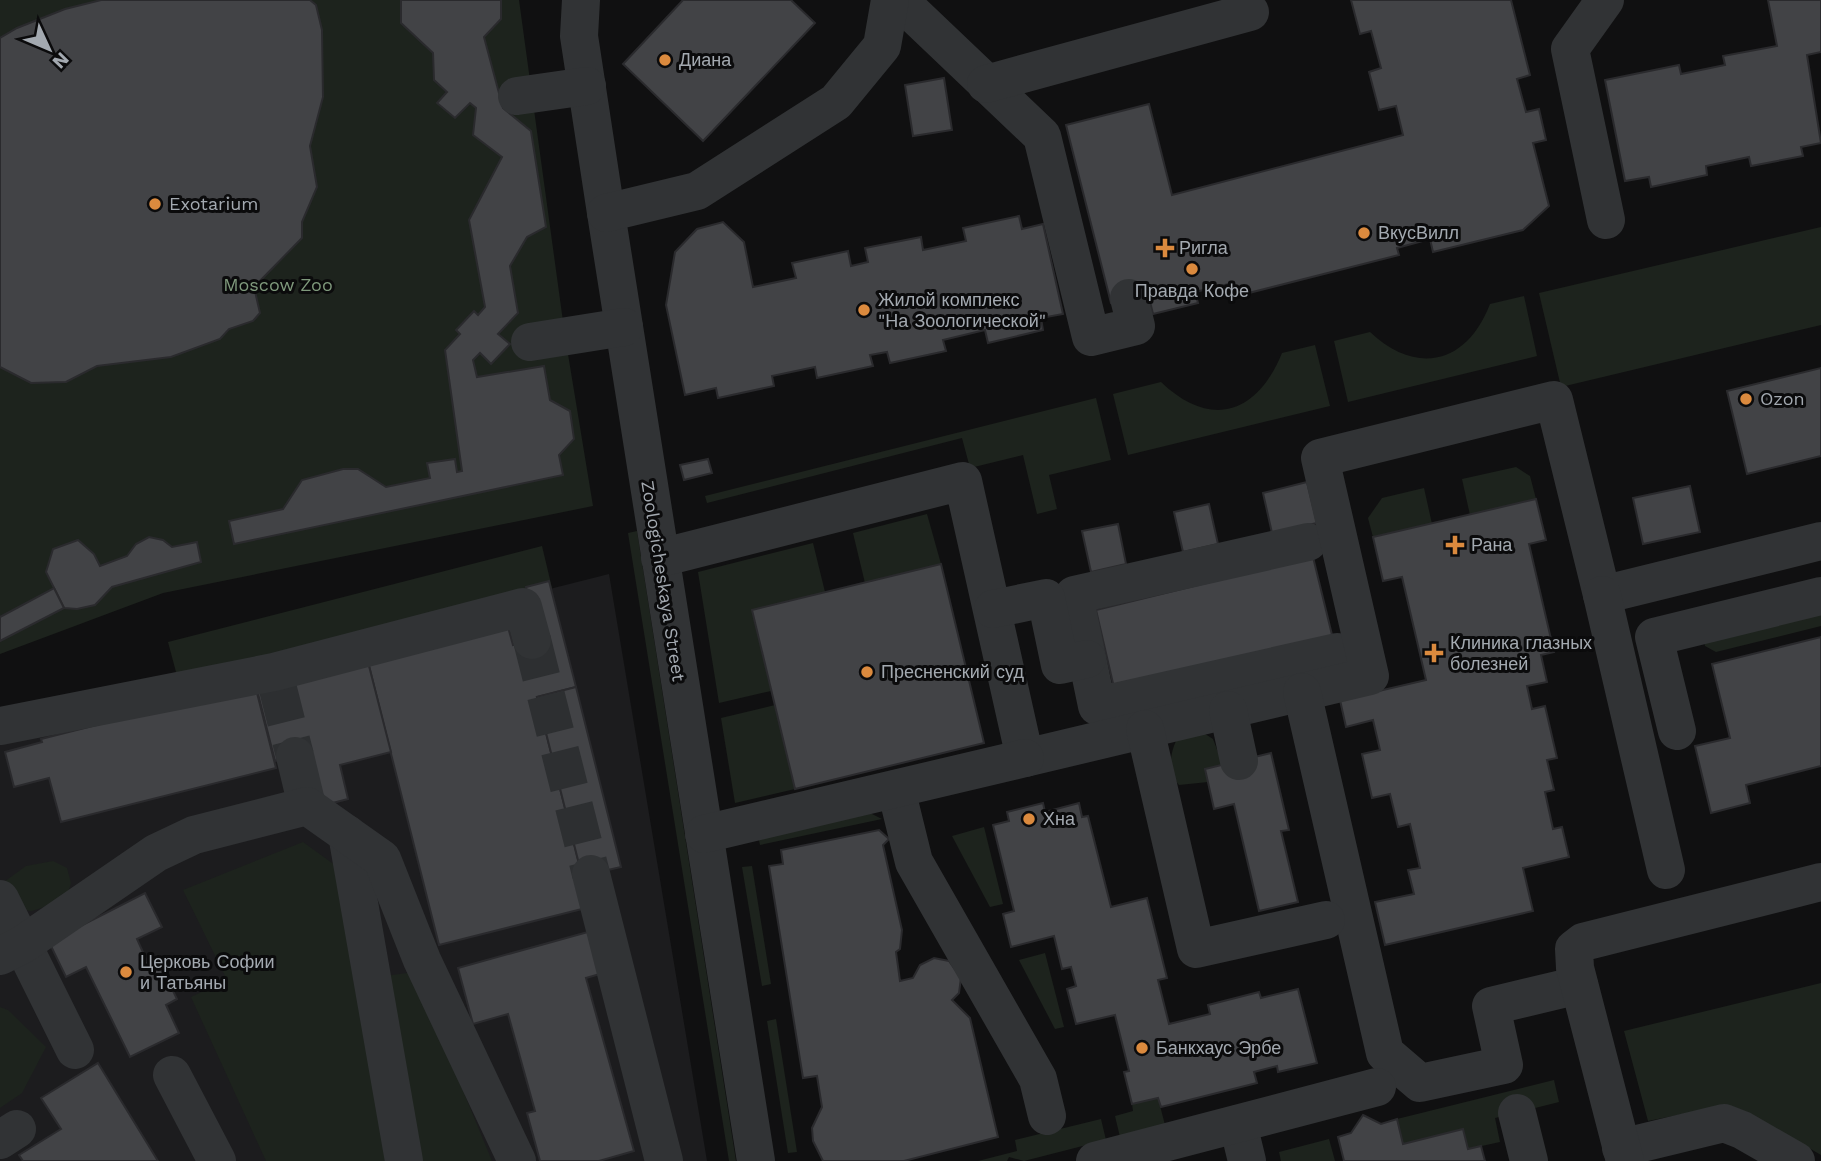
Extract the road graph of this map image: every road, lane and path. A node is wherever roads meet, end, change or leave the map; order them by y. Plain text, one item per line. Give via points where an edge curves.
1 (581, 0) edge
2 (890, 0) edge
3 (899, 0) edge
4 (1605, 0) edge
5 (1250, 12) dead end
6 (986, 84) junction
7 (587, 86) junction
8 (517, 96) dead end
9 (606, 214) junction
10 (1606, 220) dead end
11 (1129, 298) dead end
12 (624, 327) junction
13 (530, 342) dead end
14 (1821, 541) edge
15 (1308, 542) dead end
16 (660, 558) junction
17 (1601, 595) junction
18 (1821, 596) edge
19 (993, 609) junction
20 (532, 640) tunnel mouth
21 (1337, 652) dead end
22 (1087, 659) junction
23 (1302, 692) junction
24 (1228, 710) junction
25 (0, 726) edge
26 (1145, 729) junction
27 (1677, 731) dead end
28 (295, 756) tunnel mouth
29 (1025, 758) junction
30 (1239, 761) dead end
31 (897, 789) junction
32 (307, 806) junction
33 (347, 834) junction
34 (704, 834) junction
35 (1666, 870) dead end
36 (591, 874) tunnel mouth
37 (1821, 882) edge
38 (0, 899) edge
39 (1326, 920) dead end
40 (11, 951) edge
41 (1579, 985) junction
42 (75, 1050) dead end
43 (172, 1075) dead end
44 (1377, 1087) dead end
45 (1517, 1113) dead end
46 (1047, 1116) dead end
47 (1238, 1124) junction
48 (1623, 1154) edge
49 (217, 1161) edge
50 (404, 1161) edge
51 (517, 1161) edge
52 (664, 1161) edge
53 (756, 1161) edge
54 (1095, 1161) edge
55 (1247, 1161) edge
56 (1528, 1161) edge
57 (1796, 1161) edge

1 - 7 street, Zoologicheskaya Street via 579,36
2 - 9 street via 882,46 836,102 697,191
3 - 6 street
4 - 10 street via 1570,49
5 - 6 street
6 - 11 street via 1042,136 1091,337 1136,326
7 - 8 street
7 - 9 street, Zoologicheskaya Street
9 - 12 street, Zoologicheskaya Street
12 - 13 street
12 - 16 street, Zoologicheskaya Street
14 - 17 street
15 - 22 street via 1074,595
16 - 19 street via 963,481
16 - 34 street, Zoologicheskaya Street
17 - 23 street via 1555,400 1320,458 1370,676
17 - 35 street
18 - 27 street via 1654,637
19 - 22 street via 1046,598 1060,665
19 - 29 street
20 - 25 street via 523,607 275,678
21 - 22 street via 1097,706
23 - 24 street
23 - 41 street via 1385,1054 1420,1083 1504,1065 1492,1006
24 - 26 street
24 - 30 street
26 - 29 street
26 - 39 street via 1196,948
28 - 32 street
29 - 31 street
31 - 34 street
31 - 46 street via 914,862 1038,1080
32 - 33 street
32 - 40 street via 194,835 156,853
33 - 50 street
33 - 51 street via 382,859 422,960
34 - 53 street, Zoologicheskaya Street
36 - 52 street
37 - 41 street via 1577,944 1573,956
38 - 40 street
40 - 42 street
41 - 48 street
43 - 49 street
44 - 47 street
45 - 56 street
47 - 54 street
47 - 55 street
48 - 57 street via 1724,1123

